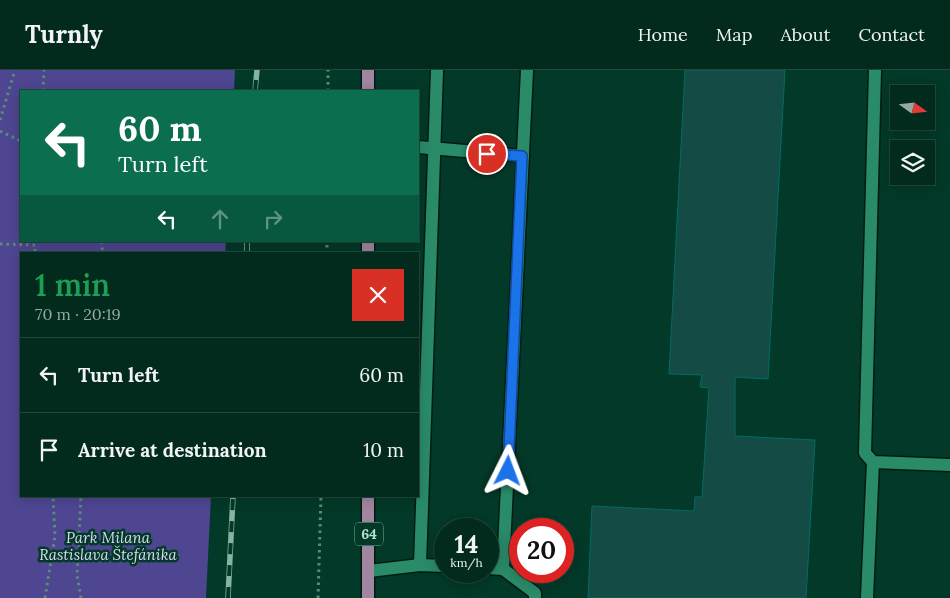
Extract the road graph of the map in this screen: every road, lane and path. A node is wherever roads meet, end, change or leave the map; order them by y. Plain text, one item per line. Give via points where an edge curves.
1 (15, 70) edge
2 (44, 70) edge
3 (328, 70) edge
4 (368, 70) edge
5 (437, 70) edge
6 (527, 70) edge
7 (875, 70) edge
8 (43, 90) edge
9 (328, 90) edge
10 (368, 90) edge
11 (0, 120) edge
12 (0, 131) edge
13 (20, 141) edge
14 (419, 147) edge
15 (434, 150) junction
16 (522, 156) junction
17 (35, 243) edge
18 (0, 244) edge
19 (873, 462) junction
20 (950, 465) edge
21 (52, 497) edge
22 (81, 497) edge
23 (321, 497) edge
24 (368, 497) edge
25 (420, 565) junction
26 (434, 566) edge
27 (499, 569) edge
28 (503, 569) junction
29 (369, 571) junction
30 (45, 598) edge
31 (81, 598) edge
32 (318, 598) edge
33 (368, 598) edge
34 (535, 598) edge
35 (866, 598) edge

1 - 11 path
2 - 8 path
3 - 9 path
4 - 10 main road
5 - 15 lane
6 - 16 lane
7 - 19 lane via 865,454
12 - 13 path
14 - 15 lane
15 - 16 lane
15 - 25 lane
16 - 28 lane
17 - 18 path
19 - 20 lane
19 - 35 lane
21 - 30 path via 55,536
22 - 31 path via 77,575
23 - 32 path
24 - 29 main road, 64
25 - 26 lane
25 - 29 lane
27 - 28 lane
28 - 34 lane via 535,593
29 - 33 main road, 64

